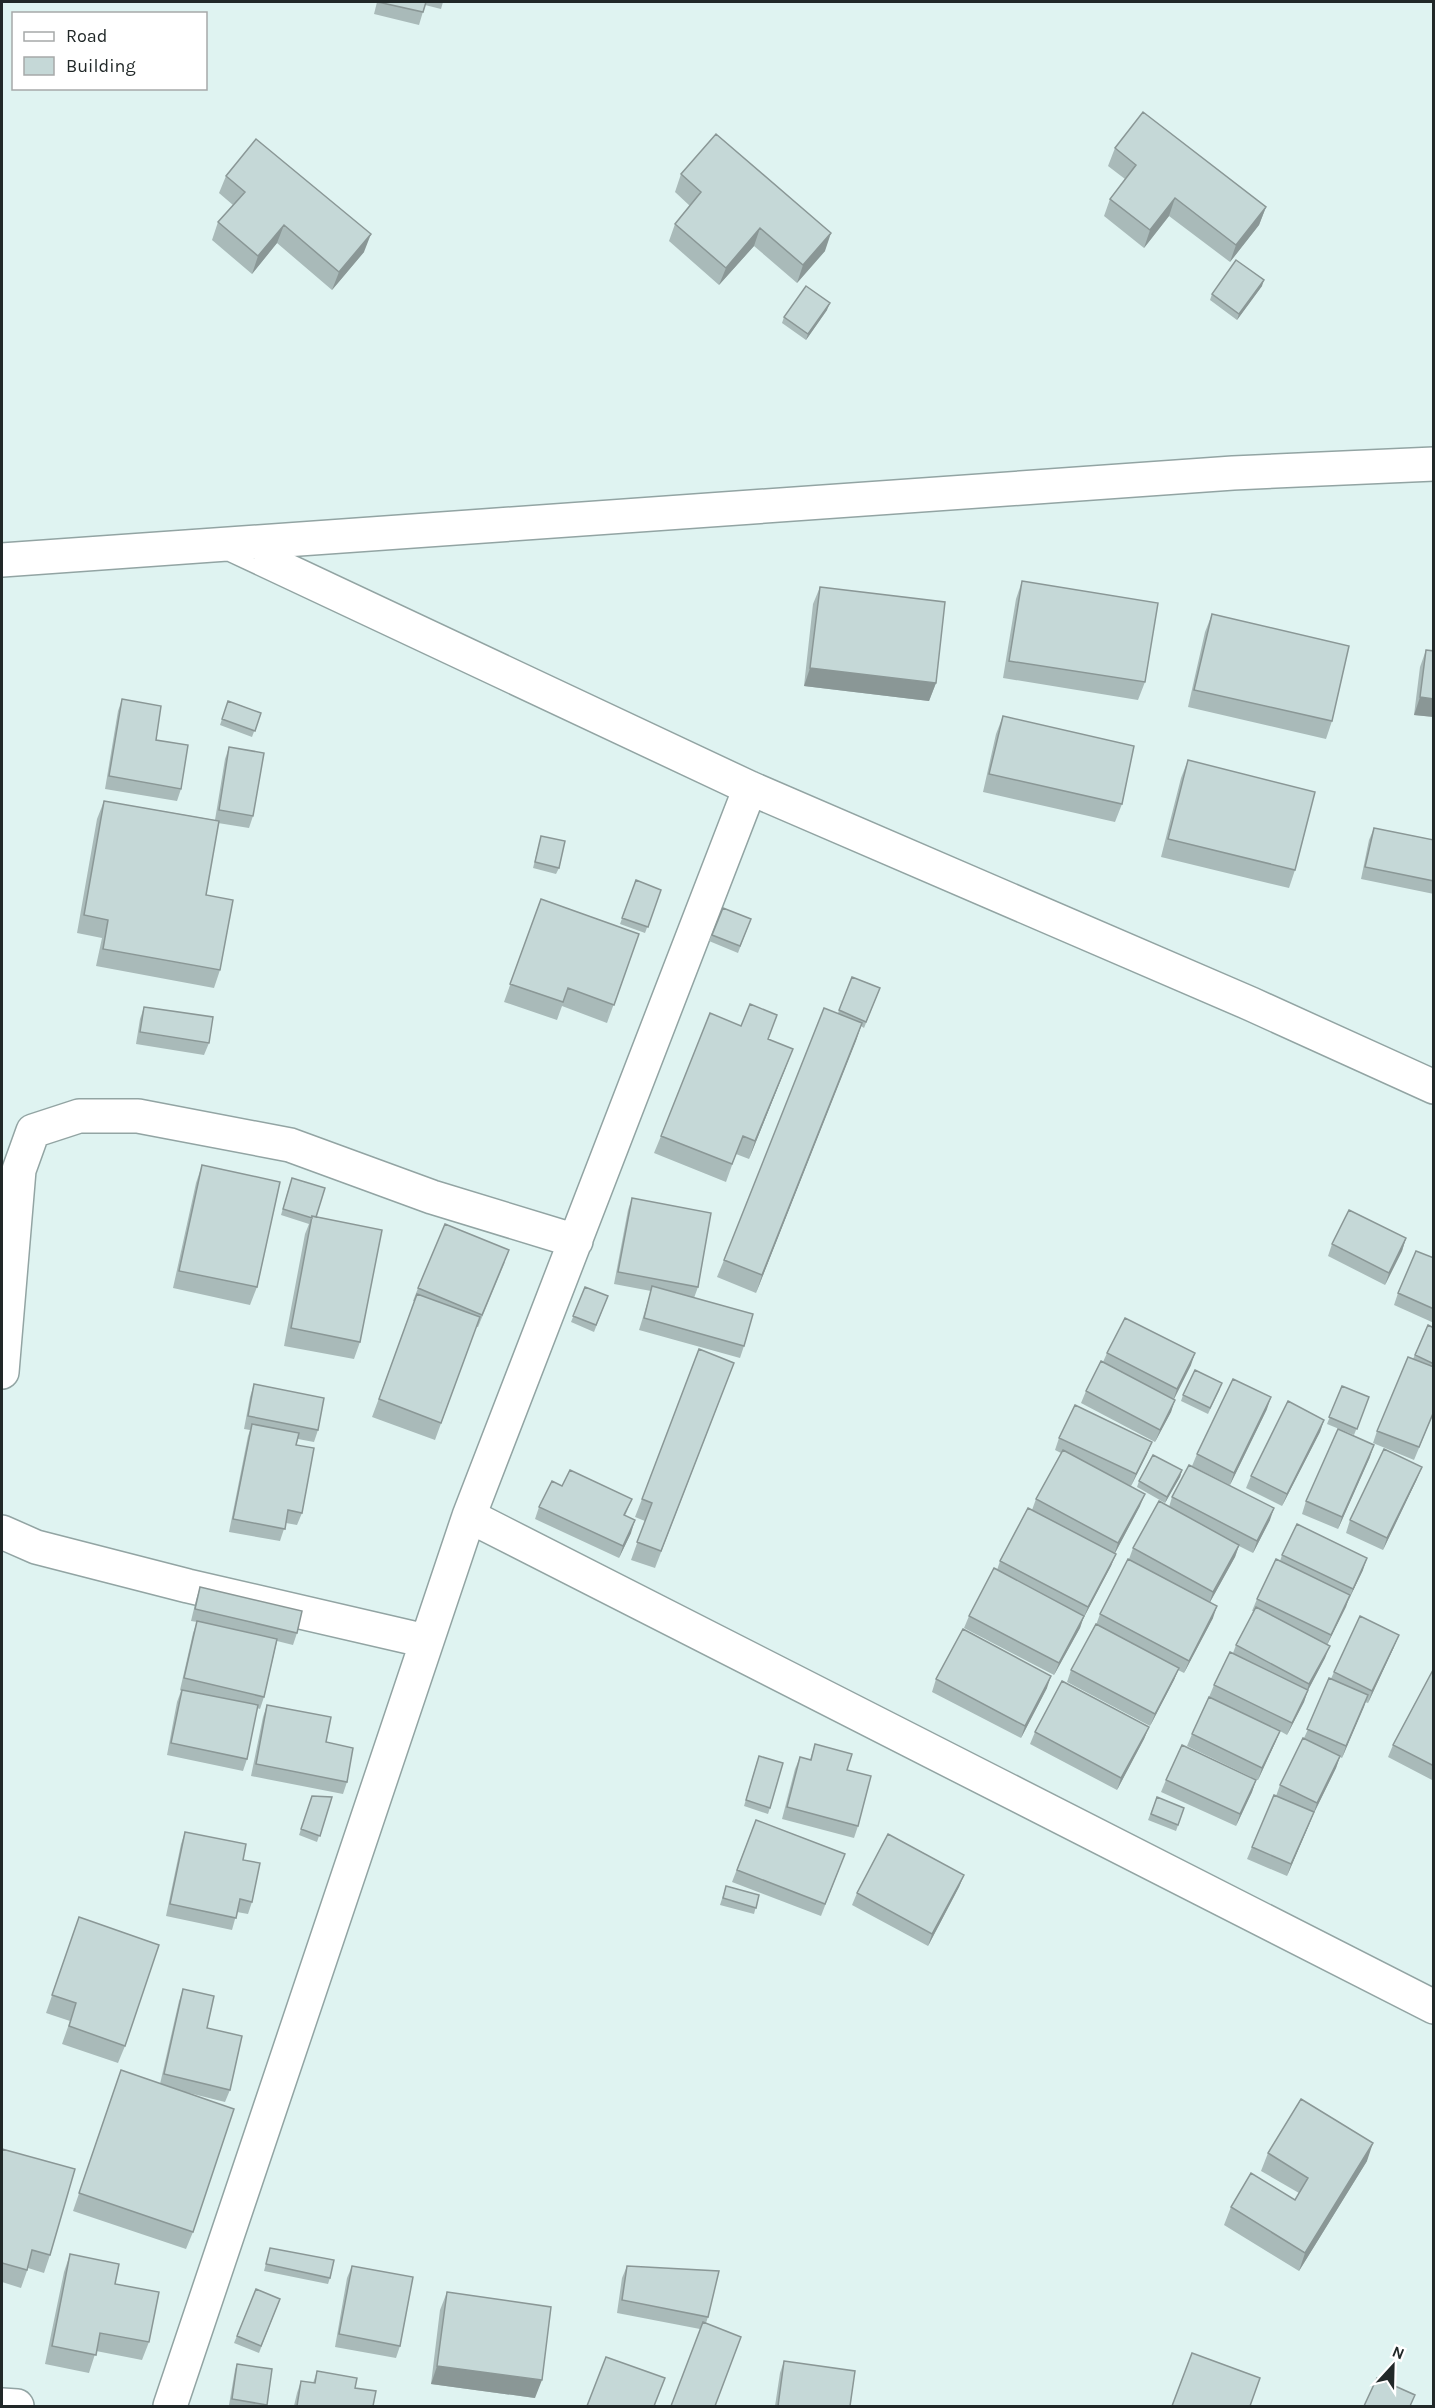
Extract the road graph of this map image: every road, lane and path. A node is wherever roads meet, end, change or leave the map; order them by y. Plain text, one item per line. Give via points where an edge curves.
1 (1434, 464) edge
2 (232, 544) junction
3 (2, 560) edge
4 (750, 788) junction
5 (1434, 1087) edge
6 (576, 1241) junction
7 (2, 1372) edge
8 (469, 1516) junction
9 (2, 1532) edge
10 (426, 1641) junction
11 (1434, 2007) edge
12 (2, 2405) edge
13 (17, 2406) edge
14 (170, 2406) edge

1 - 2 street via 1233,473
2 - 3 street
2 - 4 street
4 - 5 street
4 - 6 street
6 - 7 street via 432,1197 290,1145 138,1116 79,1116 33,1131 19,1170
6 - 8 street
8 - 10 street
8 - 11 street
9 - 10 street via 36,1547
10 - 14 street
12 - 13 street

